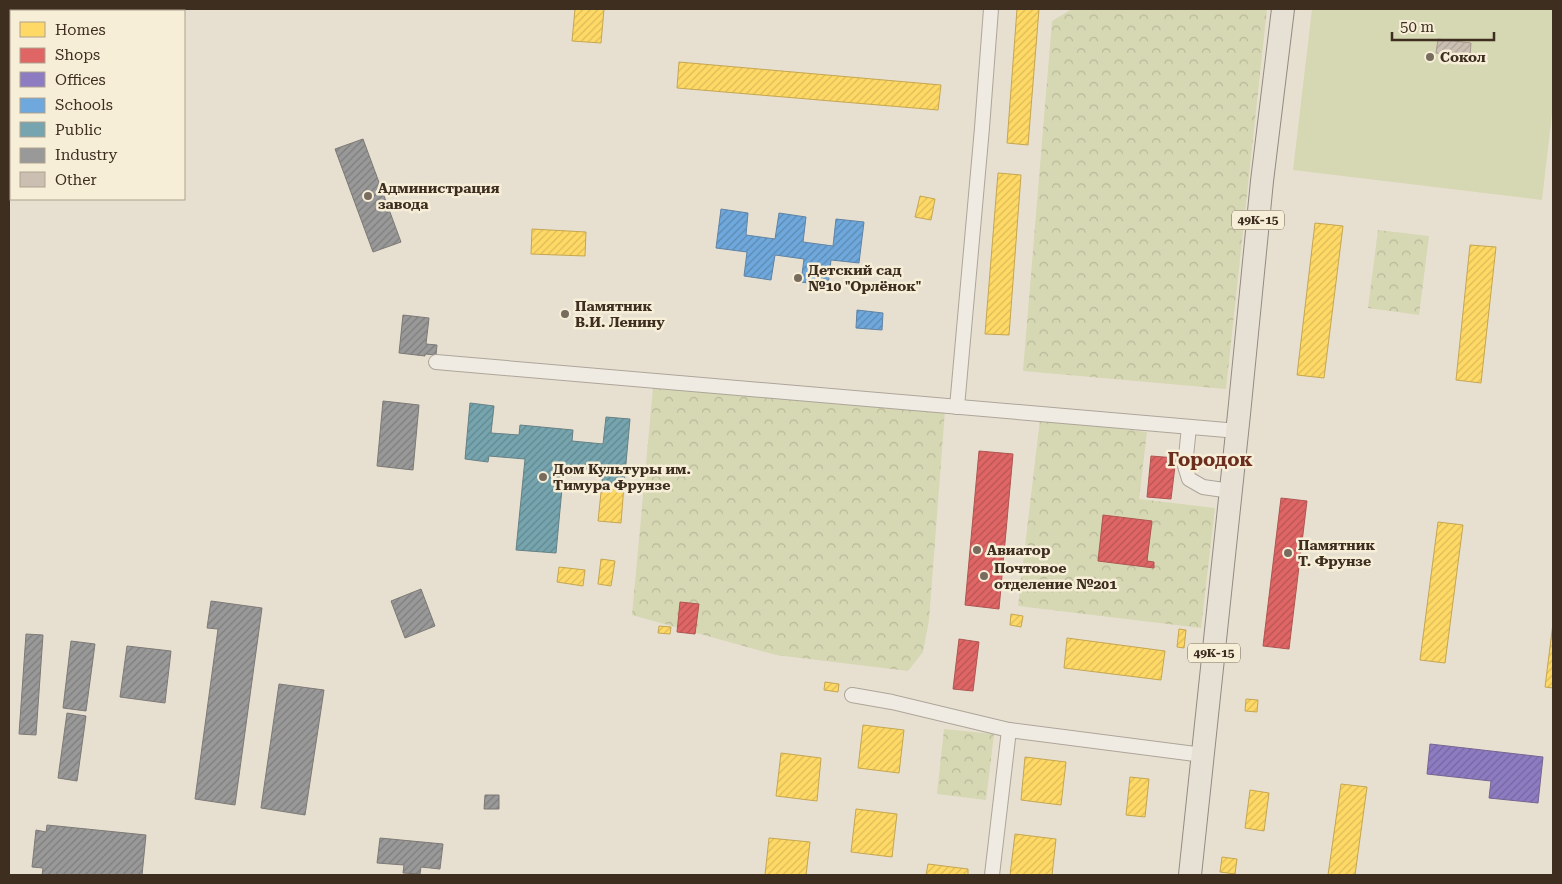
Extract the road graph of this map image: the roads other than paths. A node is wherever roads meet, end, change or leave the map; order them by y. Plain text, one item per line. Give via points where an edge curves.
1 (991, 9) edge
2 (1283, 9) edge
3 (436, 362) dead end
4 (957, 407) junction
5 (1189, 427) junction
6 (1238, 431) junction
7 (1231, 491) junction
8 (852, 696) dead end
9 (1009, 730) junction
10 (1203, 755) junction
11 (992, 875) edge
12 (1190, 875) edge

1 - 4 street
2 - 6 main road, 49К-15 via 1262,181
3 - 4 street
4 - 5 street
5 - 6 street
5 - 7 street via 1185,466 1190,479 1203,487
6 - 7 main road, 49К-15
7 - 10 main road, 49К-15
8 - 9 street via 892,702
9 - 10 street
9 - 11 street
10 - 12 main road, 49К-15

